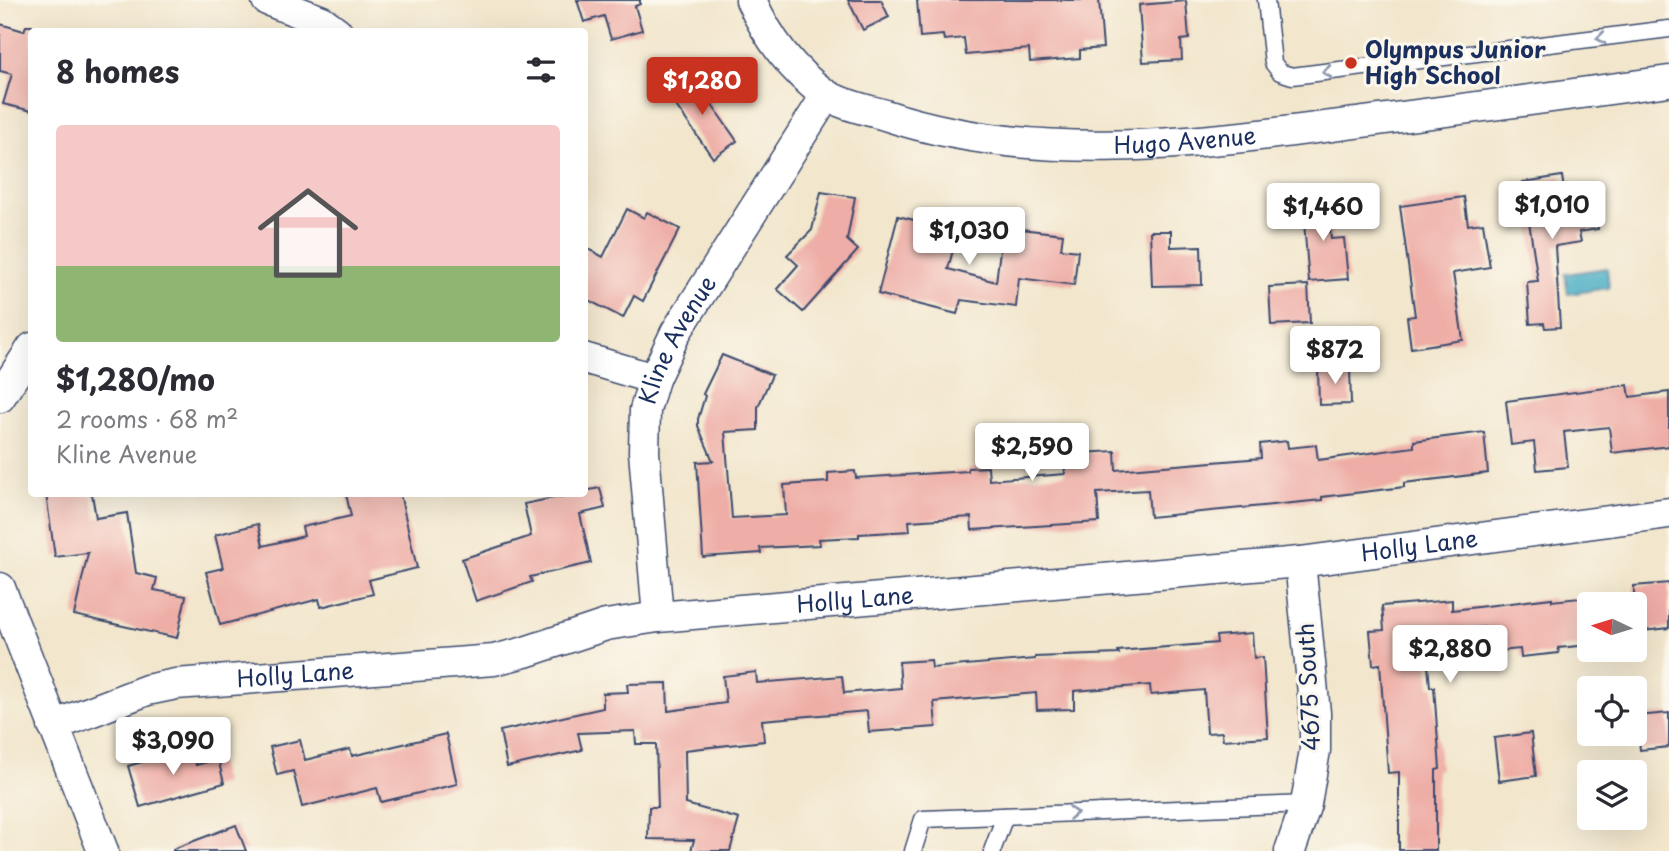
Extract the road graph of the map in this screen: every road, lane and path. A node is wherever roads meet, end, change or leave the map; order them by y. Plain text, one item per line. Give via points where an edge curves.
1 (267, 0) edge
2 (751, 0) edge
3 (1266, 0) edge
4 (332, 28) edge
5 (1669, 29) edge
6 (1669, 81) edge
7 (827, 96) junction
8 (28, 354) edge
9 (588, 359) edge
10 (654, 379) junction
11 (0, 397) edge
12 (1669, 513) edge
13 (1300, 562) junction
14 (0, 588) edge
15 (658, 617) junction
16 (53, 726) junction
17 (1306, 804) junction
18 (1005, 816) junction
19 (103, 851) edge
20 (913, 851) edge
21 (992, 851) edge
22 (1290, 851) edge

1 - 4 street
2 - 7 street, Hugo Avenue via 789,62
5 -> 3 lane via 1292,76 1273,63
6 - 7 street, Hugo Avenue via 1252,137 1117,146 975,138 923,128
7 - 10 street, Kline Avenue via 676,332
8 - 11 street
9 - 10 street
10 - 15 street, Kline Avenue via 645,410 644,452
12 - 13 street, Holly Lane
13 - 15 street, Holly Lane
13 - 17 street, 4675 South via 1315,733
14 - 16 street
15 - 16 street, Holly Lane via 599,627 494,660 168,685
16 - 19 street
18 -> 17 lane
17 - 22 street, 4675 South
18 - 20 lane via 923,819
18 - 21 lane

